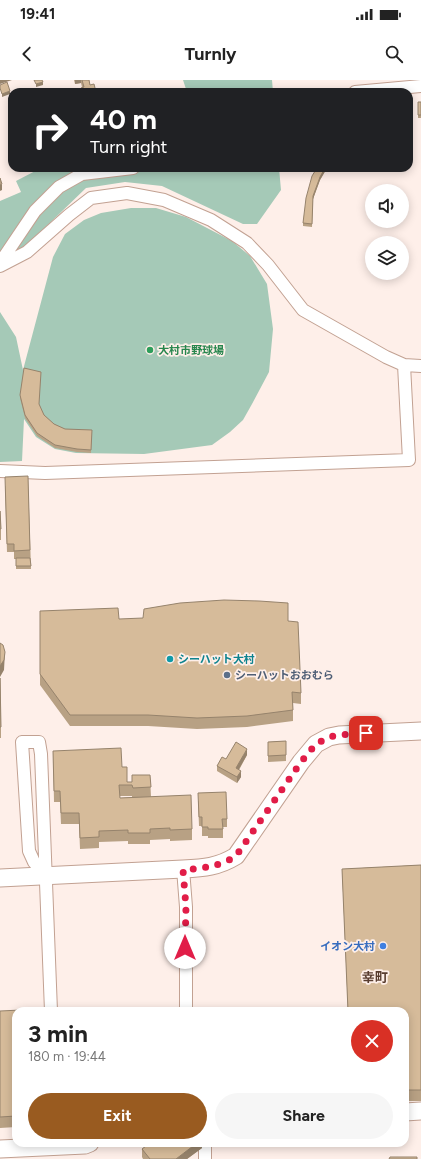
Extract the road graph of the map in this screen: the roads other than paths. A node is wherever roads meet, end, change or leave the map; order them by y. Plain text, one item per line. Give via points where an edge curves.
1 (421, 86) edge
2 (399, 88) edge
3 (99, 172) edge
4 (0, 264) edge
5 (404, 365) junction
6 (421, 366) edge
7 (415, 460) edge
8 (0, 470) edge
9 (421, 731) edge
10 (183, 870) junction
11 (45, 875) junction
12 (0, 878) edge
13 (52, 1007) edge
14 (186, 1007) edge
15 (421, 1111) edge
16 (409, 1112) edge
17 (19, 1147) edge
18 (205, 1147) edge
19 (0, 1148) edge
20 (206, 1158) edge

1 - 2 street
3 - 4 street via 82,174 60,187 35,211
4 - 5 street via 27,252 91,198 127,193 164,200 211,220 247,243 268,265 303,310
5 - 6 street
5 - 7 street
7 - 8 street via 45,473
9 - 10 street via 339,735 316,744 236,856 208,868
10 - 11 street
10 - 14 street via 186,907
11 - 11 street via 29,851 22,742 39,742
11 - 12 street
11 - 13 street
15 - 16 street
17 - 19 street
18 - 20 street

